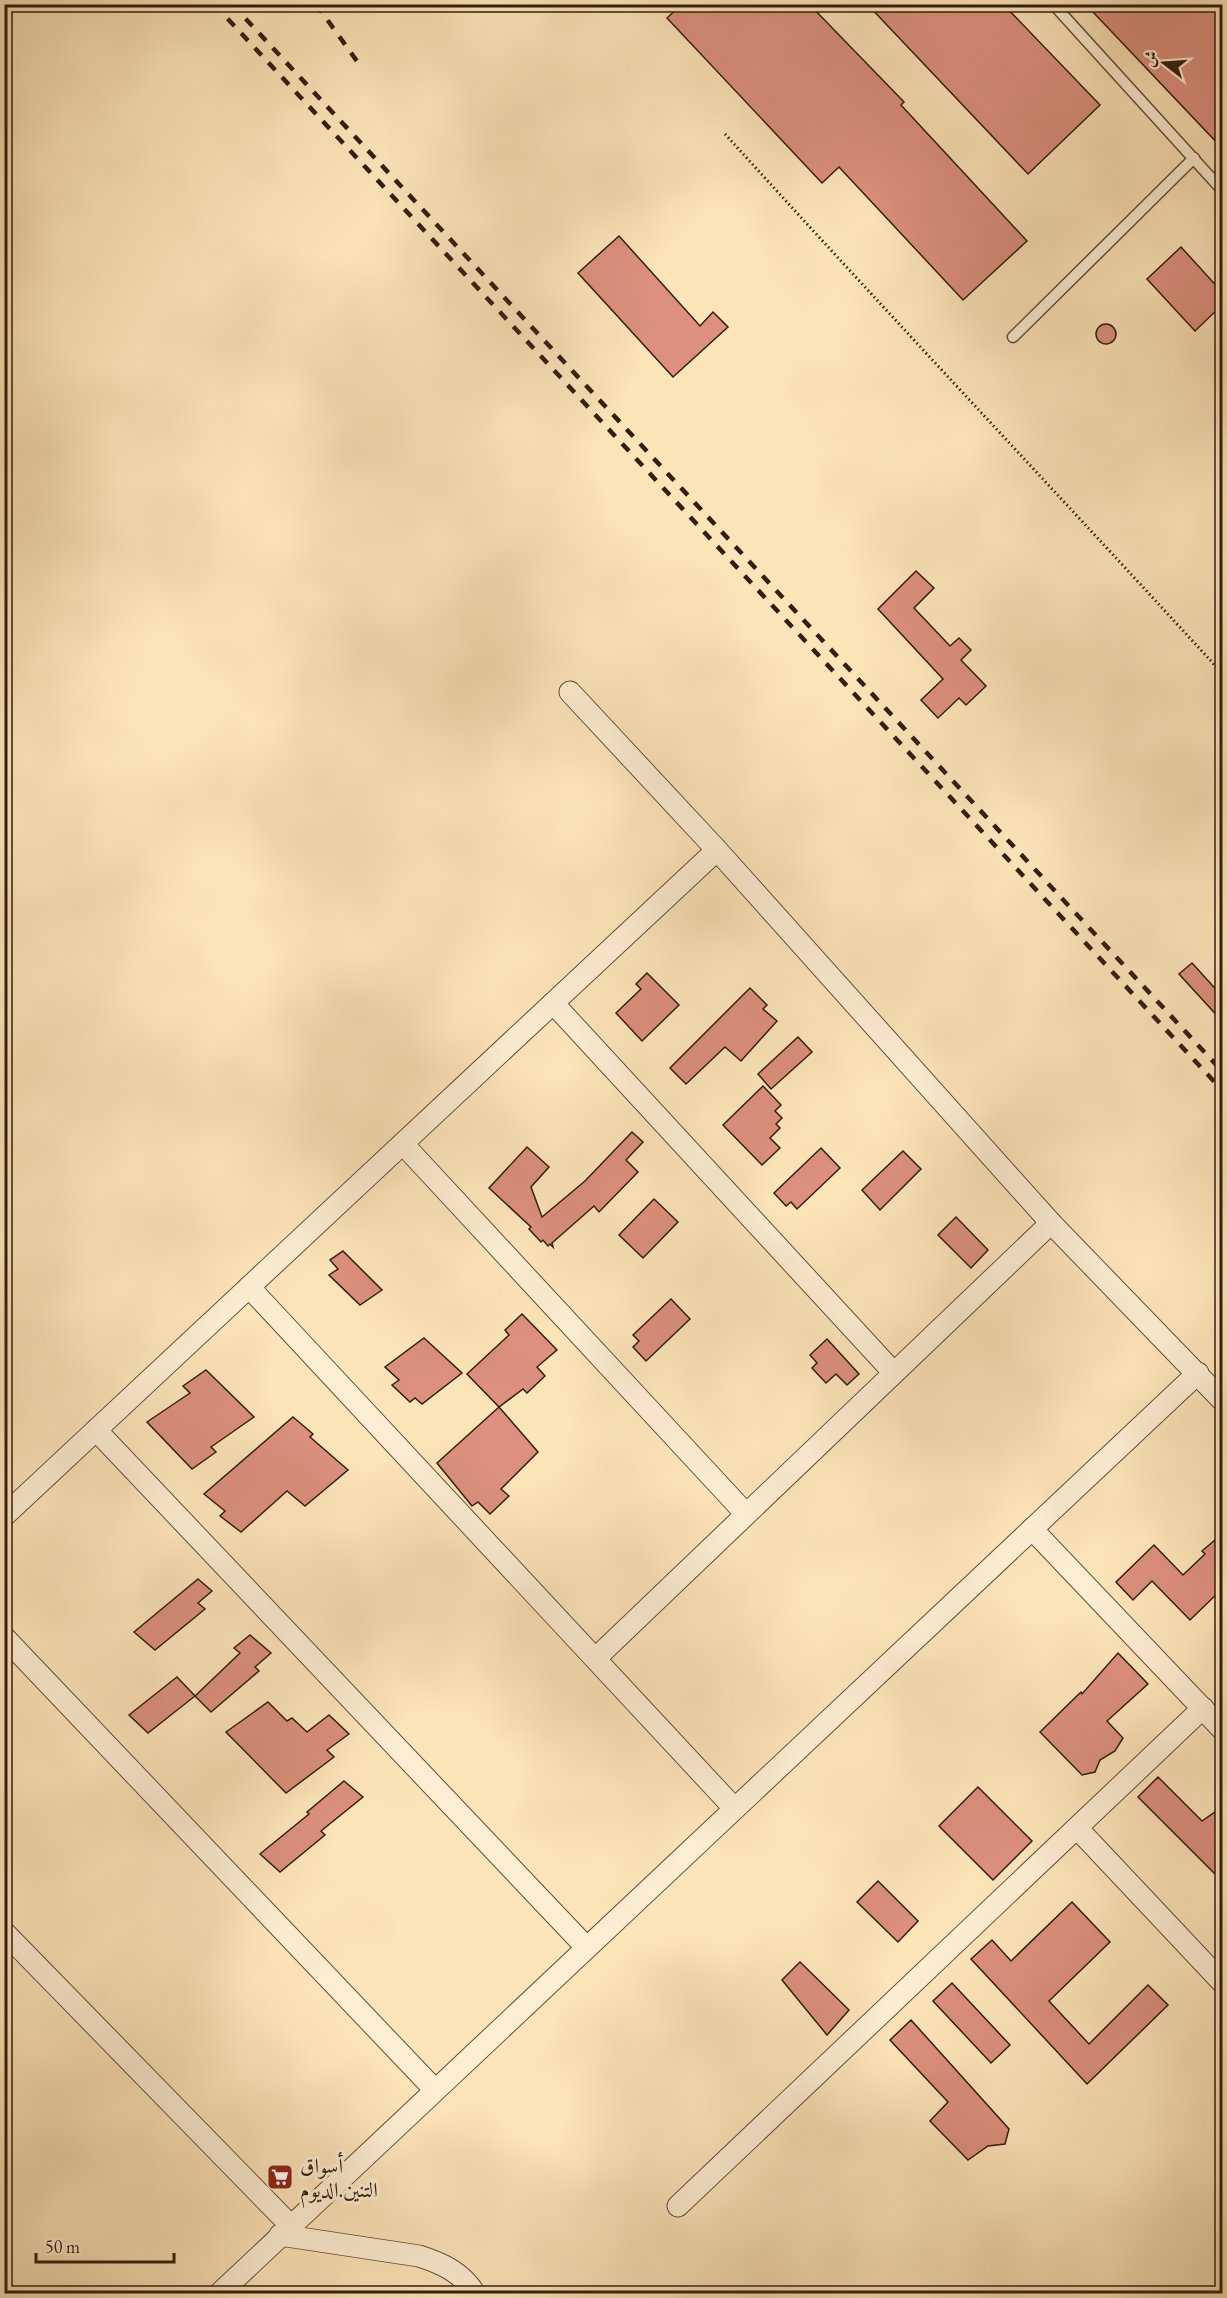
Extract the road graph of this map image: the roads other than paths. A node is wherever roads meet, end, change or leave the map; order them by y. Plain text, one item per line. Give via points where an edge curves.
1 (1053, 4) edge
2 (1194, 158) junction
3 (1222, 190) edge
4 (1013, 337) dead end
5 (570, 692) dead end
6 (717, 850) junction
7 (553, 1003) junction
8 (403, 1144) junction
9 (1051, 1223) junction
10 (249, 1287) junction
11 (894, 1373) junction
12 (1197, 1374) junction
13 (1222, 1400) edge
14 (96, 1430) junction
15 (746, 1514) junction
16 (4, 1516) edge
17 (1032, 1529) junction
18 (4, 1637) edge
19 (596, 1658) junction
20 (1203, 1708) junction
21 (1222, 1729) edge
22 (734, 1808) junction
23 (1077, 1828) junction
24 (4, 1932) edge
25 (586, 1947) junction
26 (1222, 1982) edge
27 (435, 2090) junction
28 (678, 2206) dead end
29 (286, 2230) junction
30 (219, 2294) edge
31 (475, 2294) edge

1 - 2 lane
2 - 3 lane
2 - 4 lane
5 - 6 street
6 - 7 street
6 - 9 street
7 - 8 street
7 - 11 street
8 - 10 street
8 - 15 street
9 - 11 street
9 - 12 street
10 - 14 street
10 - 19 street
11 - 15 street
12 - 13 street
12 - 17 street
14 - 16 street
14 - 25 street
15 - 19 street
17 - 20 street
17 - 22 street
18 - 27 street
19 - 22 street
20 - 21 street
20 - 23 street
22 - 25 street
23 - 26 street
23 - 28 street
24 - 29 street
25 - 27 street
27 - 29 street
29 - 30 street
29 - 31 street via 441,2263 459,2274

